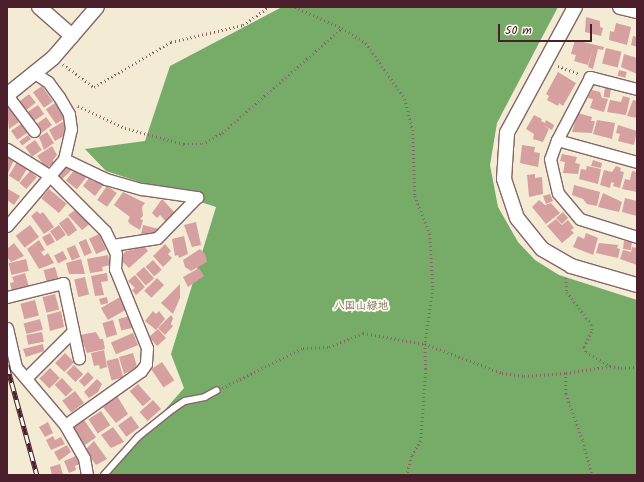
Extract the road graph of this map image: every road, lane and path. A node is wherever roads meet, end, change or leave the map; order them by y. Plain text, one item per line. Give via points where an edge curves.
1 (39, 7) edge
2 (97, 7) edge
3 (269, 7) edge
4 (296, 7) edge
5 (575, 7) edge
6 (620, 7) edge
7 (637, 12) edge
8 (342, 28) junction
9 (72, 36) junction
10 (62, 63) dead end
11 (555, 66) dead end
12 (36, 74) junction
13 (590, 77) junction
14 (637, 89) edge
15 (7, 95) edge
16 (59, 97) junction
17 (34, 130) dead end
18 (556, 140) junction
19 (7, 149) edge
20 (64, 159) junction
21 (637, 162) edge
22 (49, 176) junction
23 (7, 226) edge
24 (637, 237) edge
25 (112, 245) junction
26 (566, 275) dead end
27 (637, 285) edge
28 (7, 297) edge
29 (7, 328) edge
30 (73, 331) junction
31 (425, 344) junction
32 (78, 358) dead end
33 (610, 366) junction
34 (637, 367) edge
35 (566, 373) junction
36 (26, 378) junction
37 (216, 391) joint
38 (65, 425) junction
39 (87, 475) edge
40 (104, 475) edge
41 (407, 475) edge
42 (592, 475) edge

1 - 9 street
2 - 9 street
3 - 10 path via 243,25 171,42 94,87
4 - 8 path
5 - 27 street via 507,132 504,179 518,218 542,249 571,266
6 - 7 street
8 - 16 path via 222,134 202,144 184,144 125,128
8 - 31 path via 366,43 386,70 404,99 413,130 415,196 430,234 433,289
9 - 12 street
11 - 13 path
12 - 15 street
12 - 16 street via 48,82
13 - 14 street
13 - 18 street
15 - 17 street
16 - 20 street via 69,114 71,129
18 - 21 street
18 - 24 street via 550,159 558,193 580,218
19 - 22 street
20 - 22 street
20 - 25 street via 106,179 142,189 197,197 157,238
22 - 23 street
22 - 25 street via 94,219
25 - 38 street via 116,254 115,269 147,348 146,364 141,371
26 - 33 path via 567,292 592,324 592,332 586,339 586,352
28 - 30 street via 63,283
29 - 36 street via 16,367
30 - 32 street
30 - 36 street
31 - 35 path via 502,373 524,376
31 - 37 path via 363,333 329,347 303,348
31 - 41 path via 426,369 420,414 420,441 412,456
33 - 34 path
33 - 35 path
35 - 42 path via 566,394
36 - 38 street
37 - 40 lane via 185,401 172,409 138,437
38 - 39 street via 84,458

